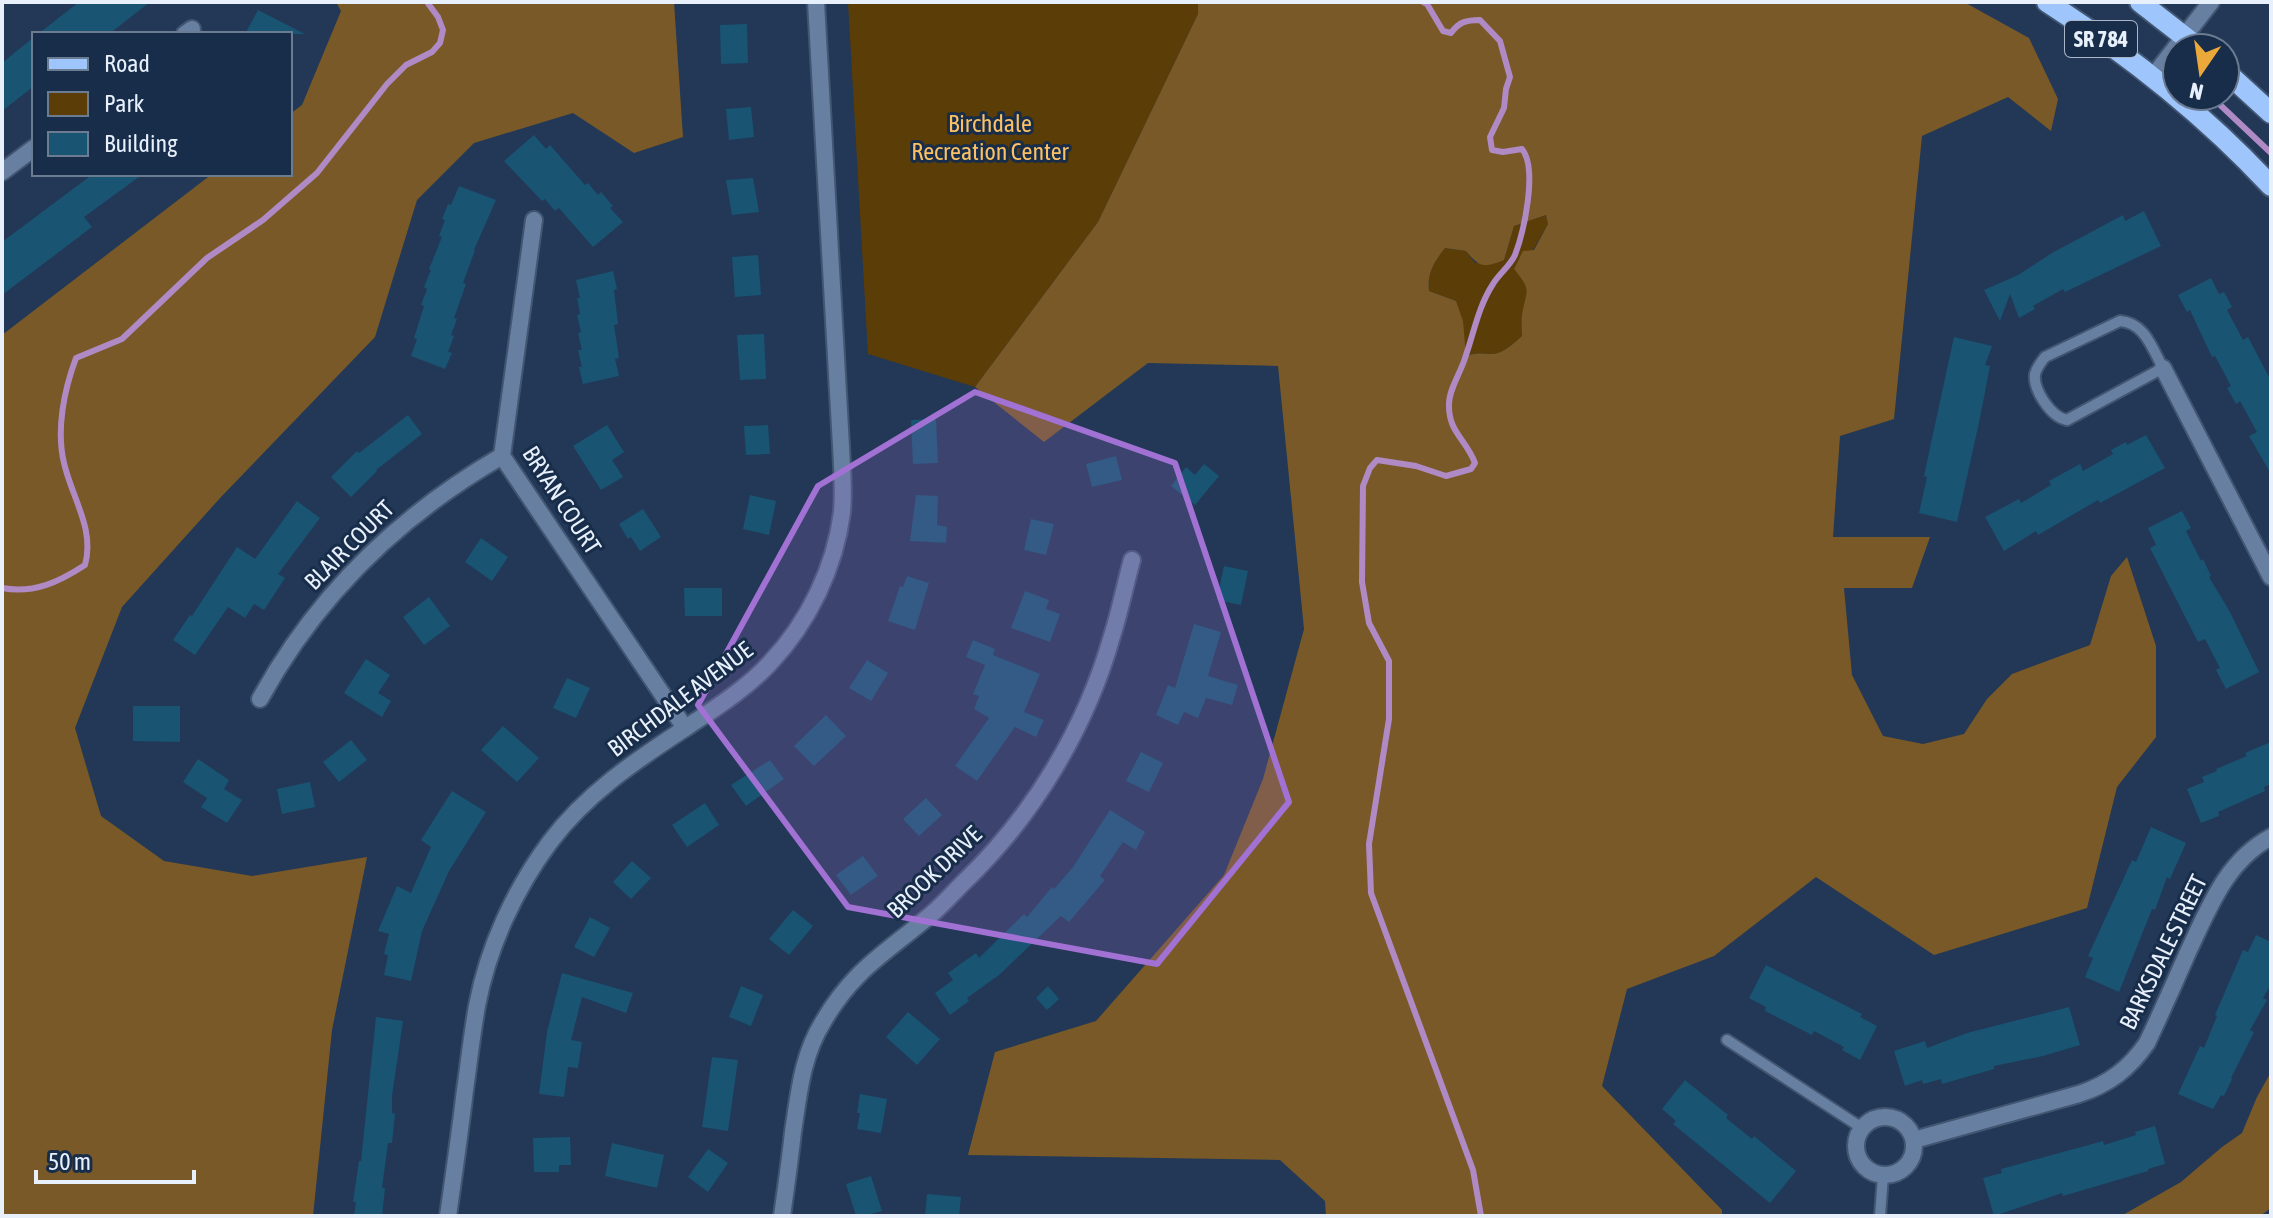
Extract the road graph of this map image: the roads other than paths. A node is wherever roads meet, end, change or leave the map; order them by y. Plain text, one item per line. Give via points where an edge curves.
1 (816, 2) edge
2 (2047, 2) edge
3 (2140, 2) edge
4 (2211, 2) edge
5 (2179, 32) edge
6 (2197, 32) edge
7 (2161, 70) edge
8 (2152, 78) junction
9 (2241, 86) edge
10 (2271, 113) edge
11 (32, 150) edge
12 (2, 172) edge
13 (2271, 186) edge
14 (534, 220) dead end
15 (2163, 368) junction
16 (502, 456) junction
17 (1132, 560) dead end
18 (2271, 577) edge
19 (260, 699) dead end
20 (685, 728) junction
21 (2271, 837) edge
22 (1727, 1040) dead end
23 (1862, 1128) junction
24 (1914, 1140) junction
25 (1883, 1176) junction
26 (448, 1216) edge
27 (782, 1216) edge
28 (1880, 1216) edge

1 - 20 street, BIRCHDALE AVENUE via 841,446 839,531 815,599 793,636 743,688
2 - 8 main road, SR 784
3 - 5 main road, SR 784
4 - 6 street
7 - 8 street
8 - 13 main road, SR 784
9 - 10 main road
11 - 12 street
14 - 16 street, BRYAN COURT
15 - 15 lane via 2140,328 2120,321 2045,357 2035,377 2048,406 2067,420
15 - 18 street
16 - 19 street, BLAIR COURT via 417,511 376,547 303,629
16 - 20 street, BRYAN COURT
17 - 27 street, BROOK DRIVE via 1094,688 1072,737 1021,819 933,912 863,969 822,1023 801,1073
20 - 26 street, BIRCHDALE AVENUE via 606,785 568,820 525,879 504,919 477,1005
21 - 24 street, BARKSDALE STREET via 2227,874 2147,1043 2120,1074 2079,1094
22 - 23 lane
23 - 24 street via 1887,1117 1904,1124
23 - 25 street via 1856,1145 1860,1162
24 - 25 street via 1908,1165
25 - 28 lane

